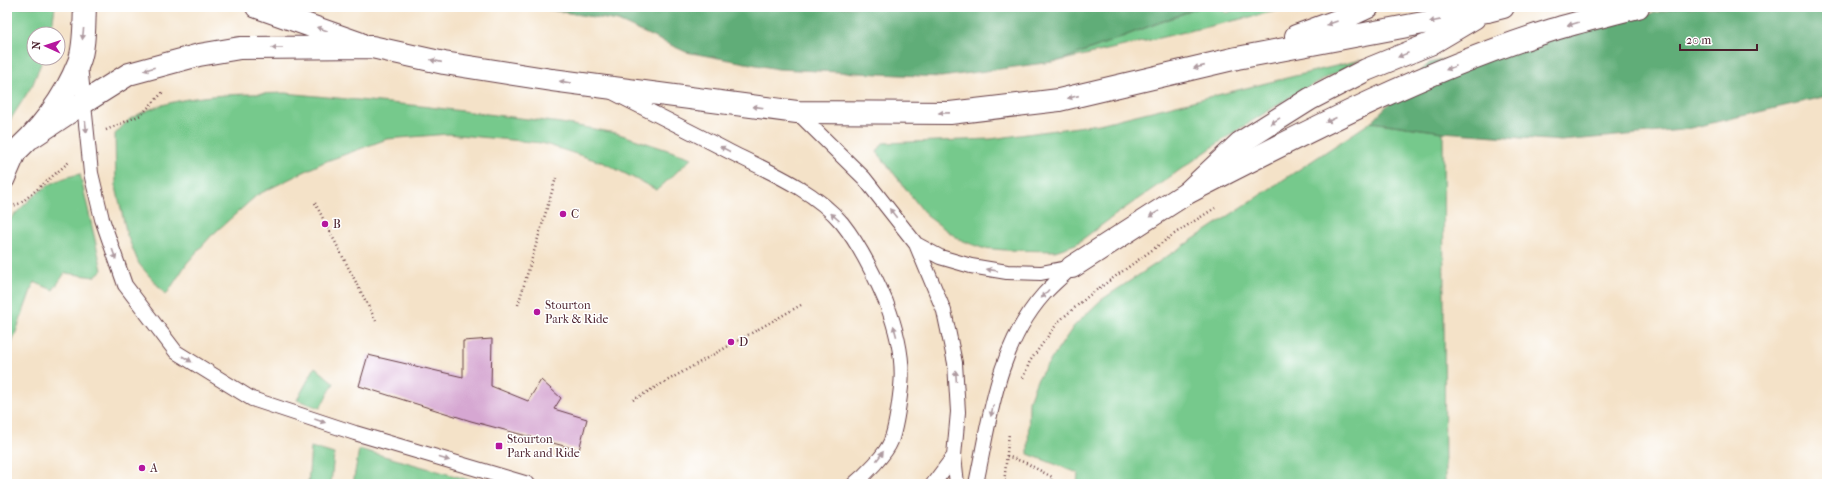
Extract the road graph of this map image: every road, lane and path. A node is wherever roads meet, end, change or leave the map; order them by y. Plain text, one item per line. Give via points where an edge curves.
1 (85, 7) edge
2 (257, 7) edge
3 (1368, 7) edge
4 (1638, 7) edge
5 (1494, 8) edge
6 (372, 47) junction
7 (1237, 58) junction
8 (79, 61) junction
9 (603, 88) junction
10 (83, 103) junction
11 (797, 112) junction
12 (20, 148) edge
13 (556, 178) dead end
14 (7, 181) edge
15 (1187, 193) junction
16 (315, 203) dead end
17 (1217, 207) dead end
18 (916, 244) junction
19 (1072, 267) junction
20 (518, 305) dead end
21 (801, 305) dead end
22 (376, 321) dead end
23 (1022, 381) dead end
24 (633, 400) dead end
25 (1009, 428) dead end
26 (954, 456) junction
27 (1007, 456) junction
28 (528, 484) edge
29 (854, 484) edge
30 (933, 484) edge
31 (957, 484) edge
32 (976, 484) edge
33 (1004, 484) edge
34 (1051, 484) edge

1 -> 8 main road
6 -> 2 main road
3 -> 7 main road
4 -> 15 main road via 1552,30 1433,75 1320,125
5 -> 7 main road
5 -> 15 main road via 1430,44 1366,70 1310,99 1240,143
9 -> 6 main road via 444,63
6 -> 10 main road via 240,48 199,54 130,74
7 -> 11 main road via 1059,100 950,113
8 - 10 lane
8 - 12 main road via 56,107
11 -> 9 main road
29 -> 9 lane via 867,474 890,442 899,409 903,374 889,310 860,249 841,222 815,199 777,175
10 - 12 main road
10 -> 28 lane via 92,173 102,219 125,284 176,352 252,399 355,433
18 -> 11 lane via 864,178
12 - 14 lane
13 - 20 path
15 -> 19 main road
16 - 22 path
17 - 23 path via 1177,232 1091,294 1059,321 1030,361
19 -> 18 lane via 1041,273 1007,272 971,266 940,257
26 -> 18 lane via 958,412 955,363 944,311
19 -> 32 lane via 1044,294 1024,321 1005,359
21 - 24 path
25 - 27 path
26 - 30 lane
26 - 31 lane
27 - 33 path
27 - 34 path via 1052,477

